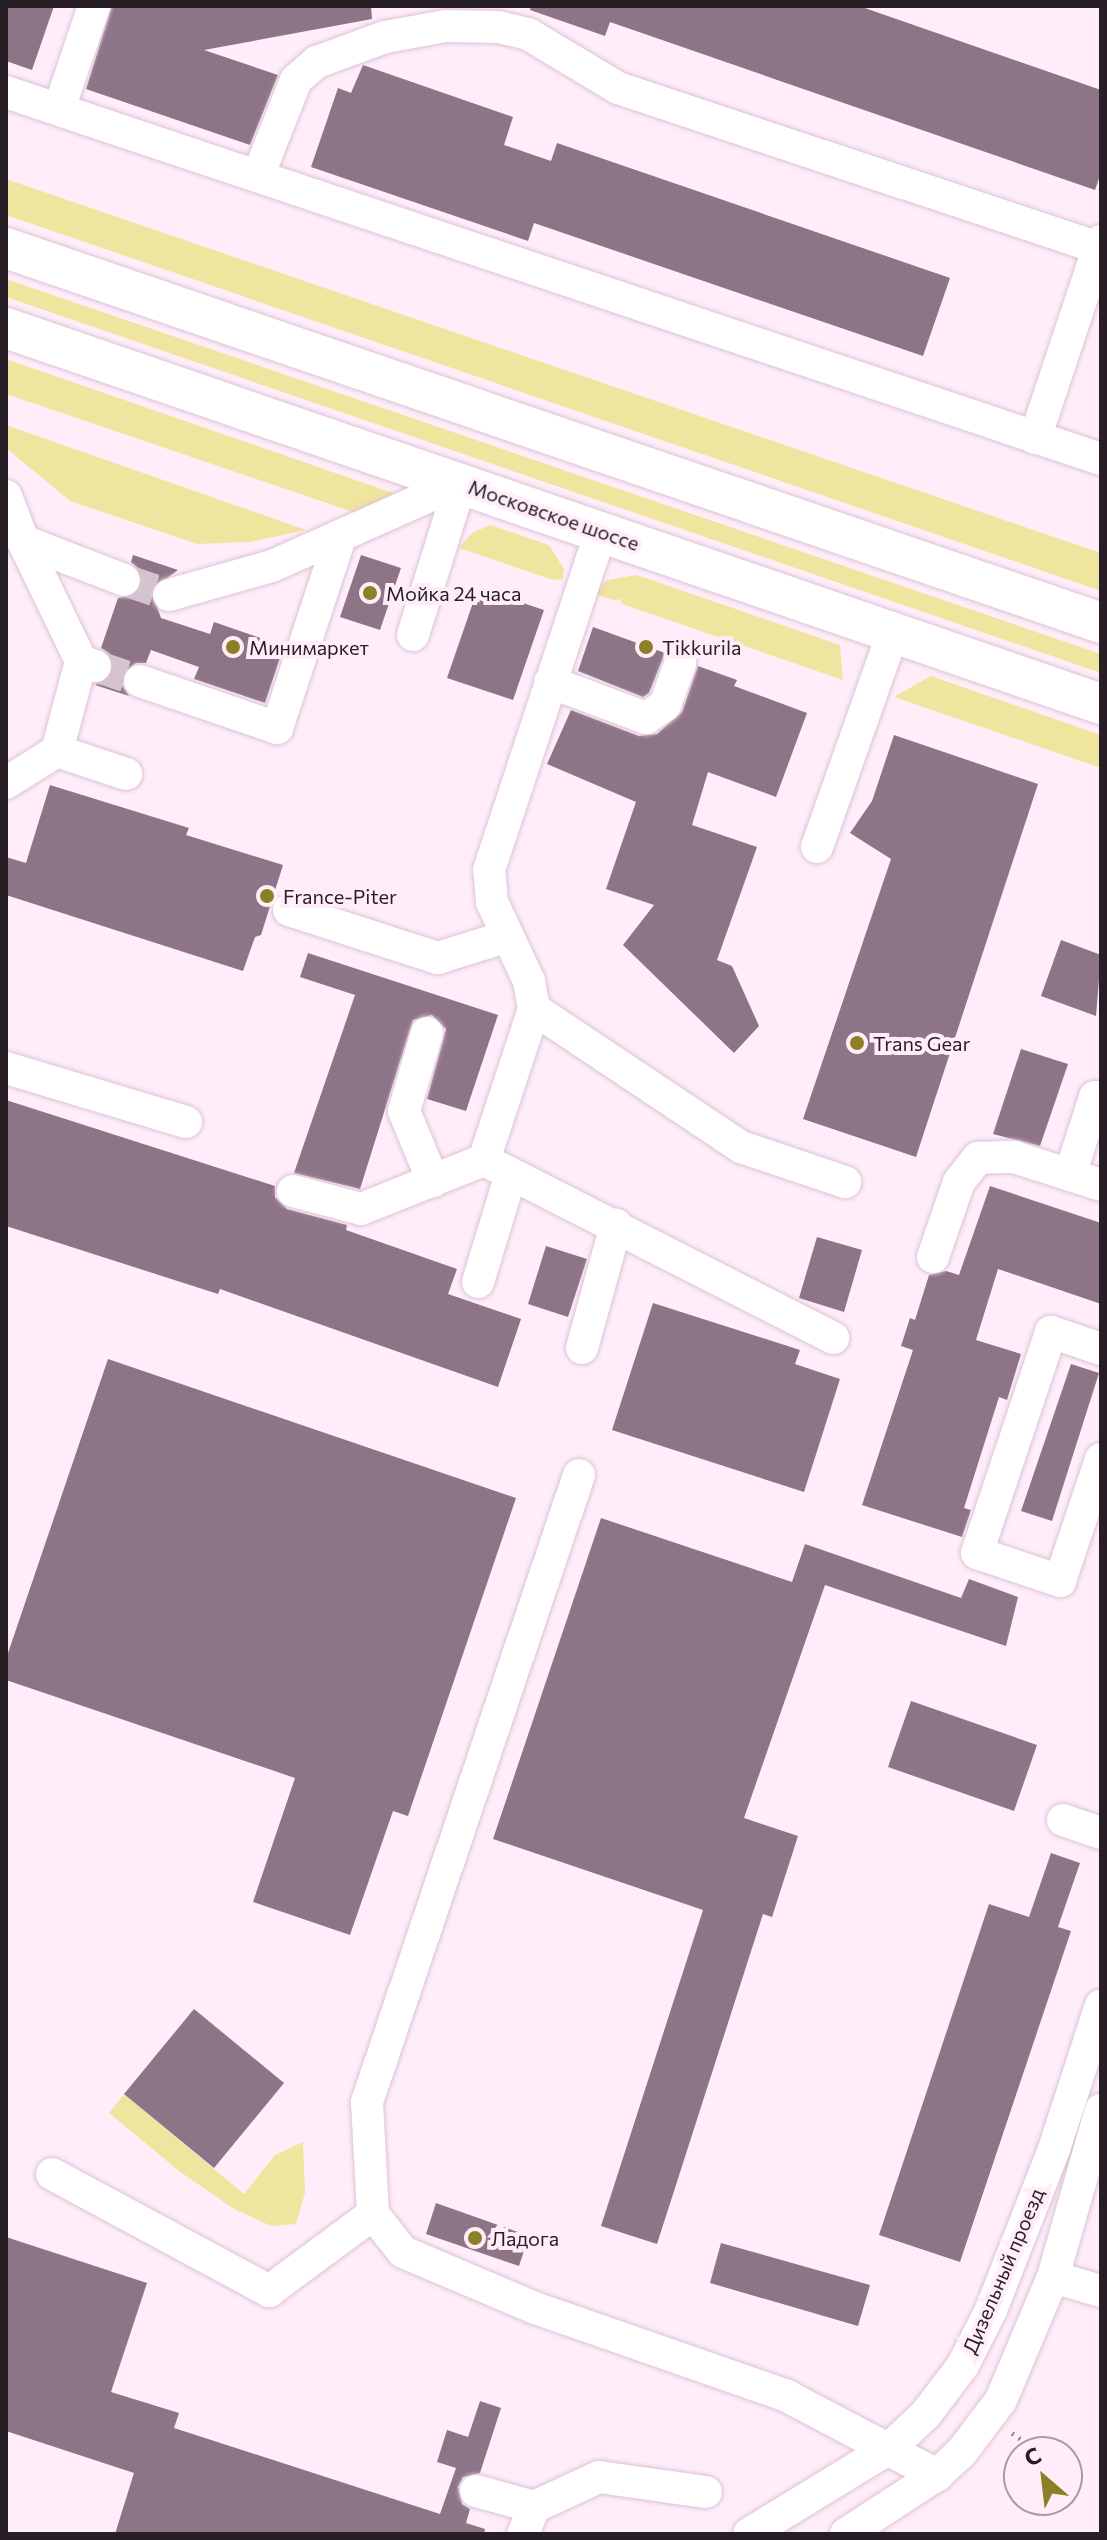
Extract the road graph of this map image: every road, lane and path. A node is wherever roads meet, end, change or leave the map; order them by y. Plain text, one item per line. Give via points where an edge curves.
1 (94, 6) edge
2 (533, 20) edge
3 (6, 92) edge
4 (59, 109) junction
5 (258, 176) junction
6 (1100, 244) edge
7 (6, 248) edge
8 (6, 328) edge
9 (1035, 438) junction
10 (1101, 459) edge
11 (461, 482) junction
12 (6, 496) edge
13 (601, 532) junction
14 (340, 538) junction
15 (23, 541) junction
16 (124, 580) tunnel mouth
17 (169, 595) tunnel mouth
18 (1101, 623) edge
19 (893, 632) junction
20 (413, 635) dead end
21 (680, 664) dead end
22 (140, 681) tunnel mouth
23 (550, 682) junction
24 (1101, 704) edge
25 (57, 751) junction
26 (126, 774) dead end
27 (6, 783) edge
28 (817, 847) dead end
29 (289, 910) dead end
30 (508, 936) junction
31 (534, 1009) junction
32 (427, 1033) dead end
33 (6, 1068) edge
34 (1099, 1092) edge
35 (186, 1122) dead end
36 (498, 1167) junction
37 (1070, 1175) junction
38 (433, 1181) junction
39 (845, 1182) dead end
40 (1101, 1185) edge
41 (293, 1191) dead end
42 (616, 1225) junction
43 (933, 1257) dead end
44 (478, 1282) dead end
45 (833, 1338) dead end
46 (582, 1348) dead end
47 (1101, 1349) edge
48 (1101, 1459) edge
49 (579, 1475) dead end
50 (1063, 1820) dead end
51 (1101, 1833) edge
52 (1101, 2005) edge
53 (1101, 2110) edge
54 (52, 2174) dead end
55 (373, 2214) junction
56 (1053, 2277) junction
57 (1101, 2291) edge
58 (1008, 2430) dead end
59 (1016, 2436) edge
60 (891, 2447) junction
61 (937, 2475) junction
62 (476, 2491) dead end
63 (706, 2492) dead end
64 (528, 2520) edge
65 (749, 2534) edge
66 (846, 2534) edge

1 - 4 street
2 - 5 street via 385,37 317,62 296,80
2 - 6 street via 618,88
3 - 4 street
4 - 5 street
5 - 9 street
6 - 9 street
7 - 18 main road
8 - 11 main road, Московское шоссе
9 - 10 street
11 - 13 main road, Московское шоссе
11 - 14 street
11 - 20 street
12 - 15 street
13 - 19 main road, Московское шоссе
13 - 23 street
14 - 17 street via 272,566
14 - 22 street via 277,728
15 - 16 street
15 - 25 street via 88,664
19 - 24 main road, Московское шоссе
19 - 28 street
21 - 23 street via 665,705 646,718
23 - 30 street via 489,870 492,902
25 - 26 street
25 - 27 street
29 - 30 street via 438,958
30 - 31 street via 529,981
31 - 36 street
31 - 39 street via 741,1147
32 - 38 street via 404,1111
33 - 35 street
34 - 37 street
36 - 38 street
36 - 42 street
36 - 44 street
37 - 40 street
37 - 43 street via 1014,1157 978,1158 959,1182
38 - 41 street via 361,1209
42 - 45 street
42 - 46 street
47 - 48 street via 1051,1332 977,1553 1060,1581
49 - 55 street via 367,2102
50 - 51 street
52 - 60 street, Дизельный проезд via 1054,2149 977,2339 944,2393
53 - 56 street, Дизельный проезд
54 - 55 street via 269,2291
55 - 60 street via 403,2252 535,2308 787,2396
56 - 57 street
56 - 61 street, Дизельный проезд via 1001,2400
58 - 59 path
60 - 61 street
60 - 65 street, Дизельный проезд
61 - 66 street, Дизельный проезд
62 - 64 street
63 - 64 street via 599,2477

